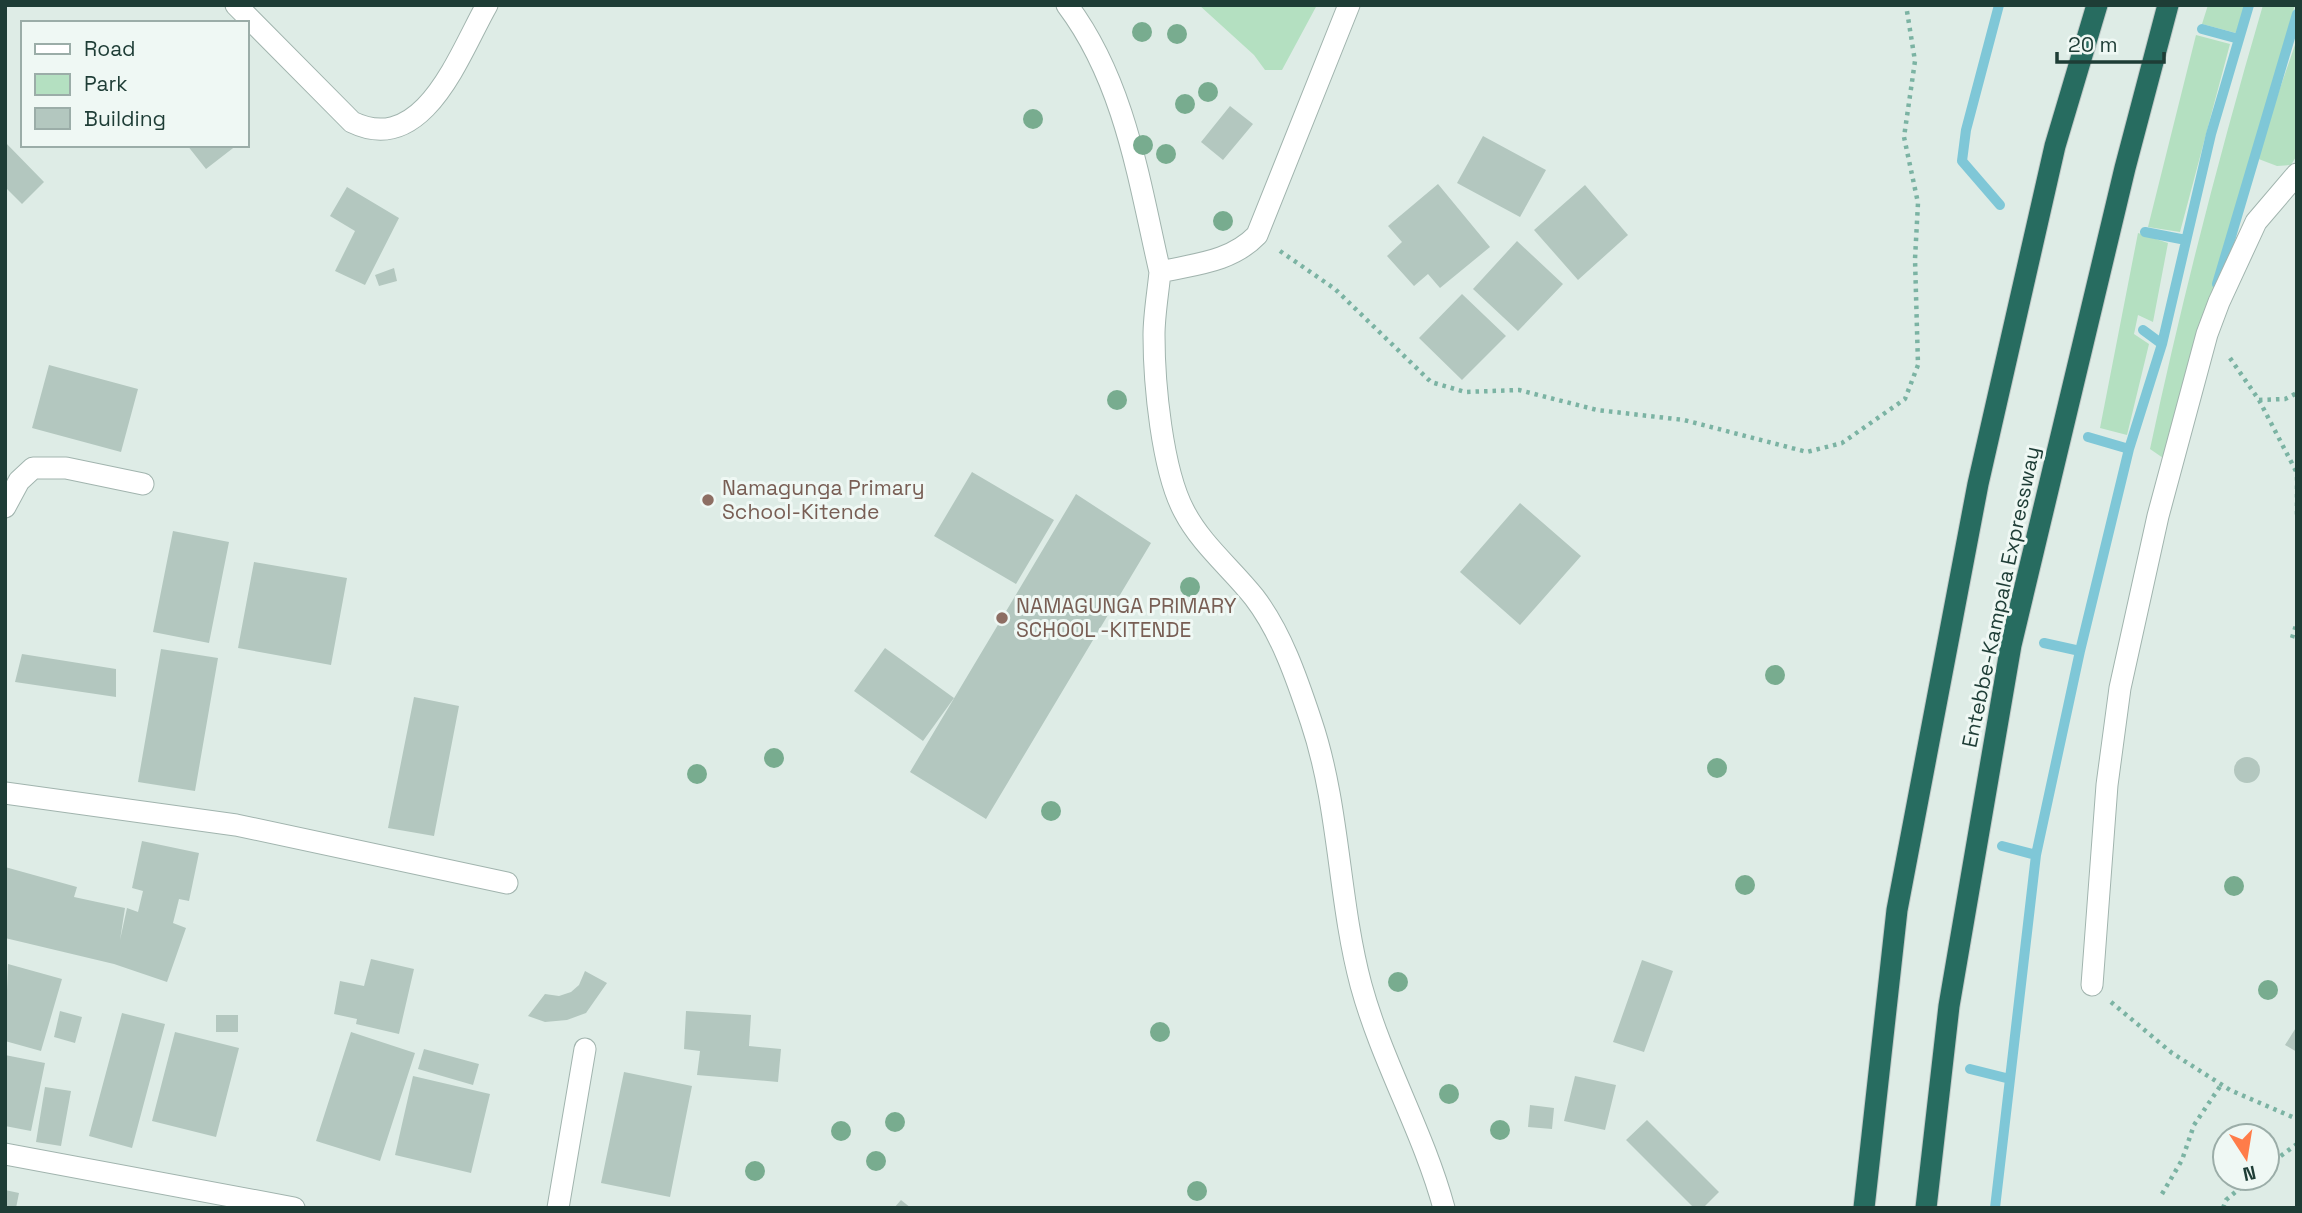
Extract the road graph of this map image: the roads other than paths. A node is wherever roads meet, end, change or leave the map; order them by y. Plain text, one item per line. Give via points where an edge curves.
1 (236, 5) edge
2 (487, 5) edge
3 (1067, 5) edge
4 (1349, 5) edge
5 (2097, 5) edge
6 (2168, 5) edge
7 (2297, 174) edge
8 (1160, 272) junction
9 (143, 484) dead end
10 (5, 507) edge
11 (5, 793) edge
12 (507, 883) dead end
13 (2092, 985) road end
14 (585, 1049) dead end
15 (5, 1154) edge
16 (294, 1208) edge
17 (558, 1208) edge
18 (1444, 1208) edge
19 (1864, 1208) edge
20 (1926, 1208) edge

1 - 2 street via 352,122 376,130 416,119 437,93
3 - 8 street via 1091,37 1115,91
4 - 8 street via 1257,235 1226,257
5 - 19 highway, Entebbe-Kampala Expressway via 2055,146 1978,484 1897,910
6 - 20 highway, Entebbe-Kampala Expressway via 2011,645 1949,1006
7 - 13 street via 2256,222 2212,322 2158,516 2120,688 2107,785
8 - 18 street via 1154,335 1162,425 1174,489 1197,532 1254,597 1271,624 1302,696 1332,810 1362,986 1382,1054
9 - 10 street via 66,468 33,468 19,481
11 - 12 street via 236,825
14 - 17 street
15 - 16 street

